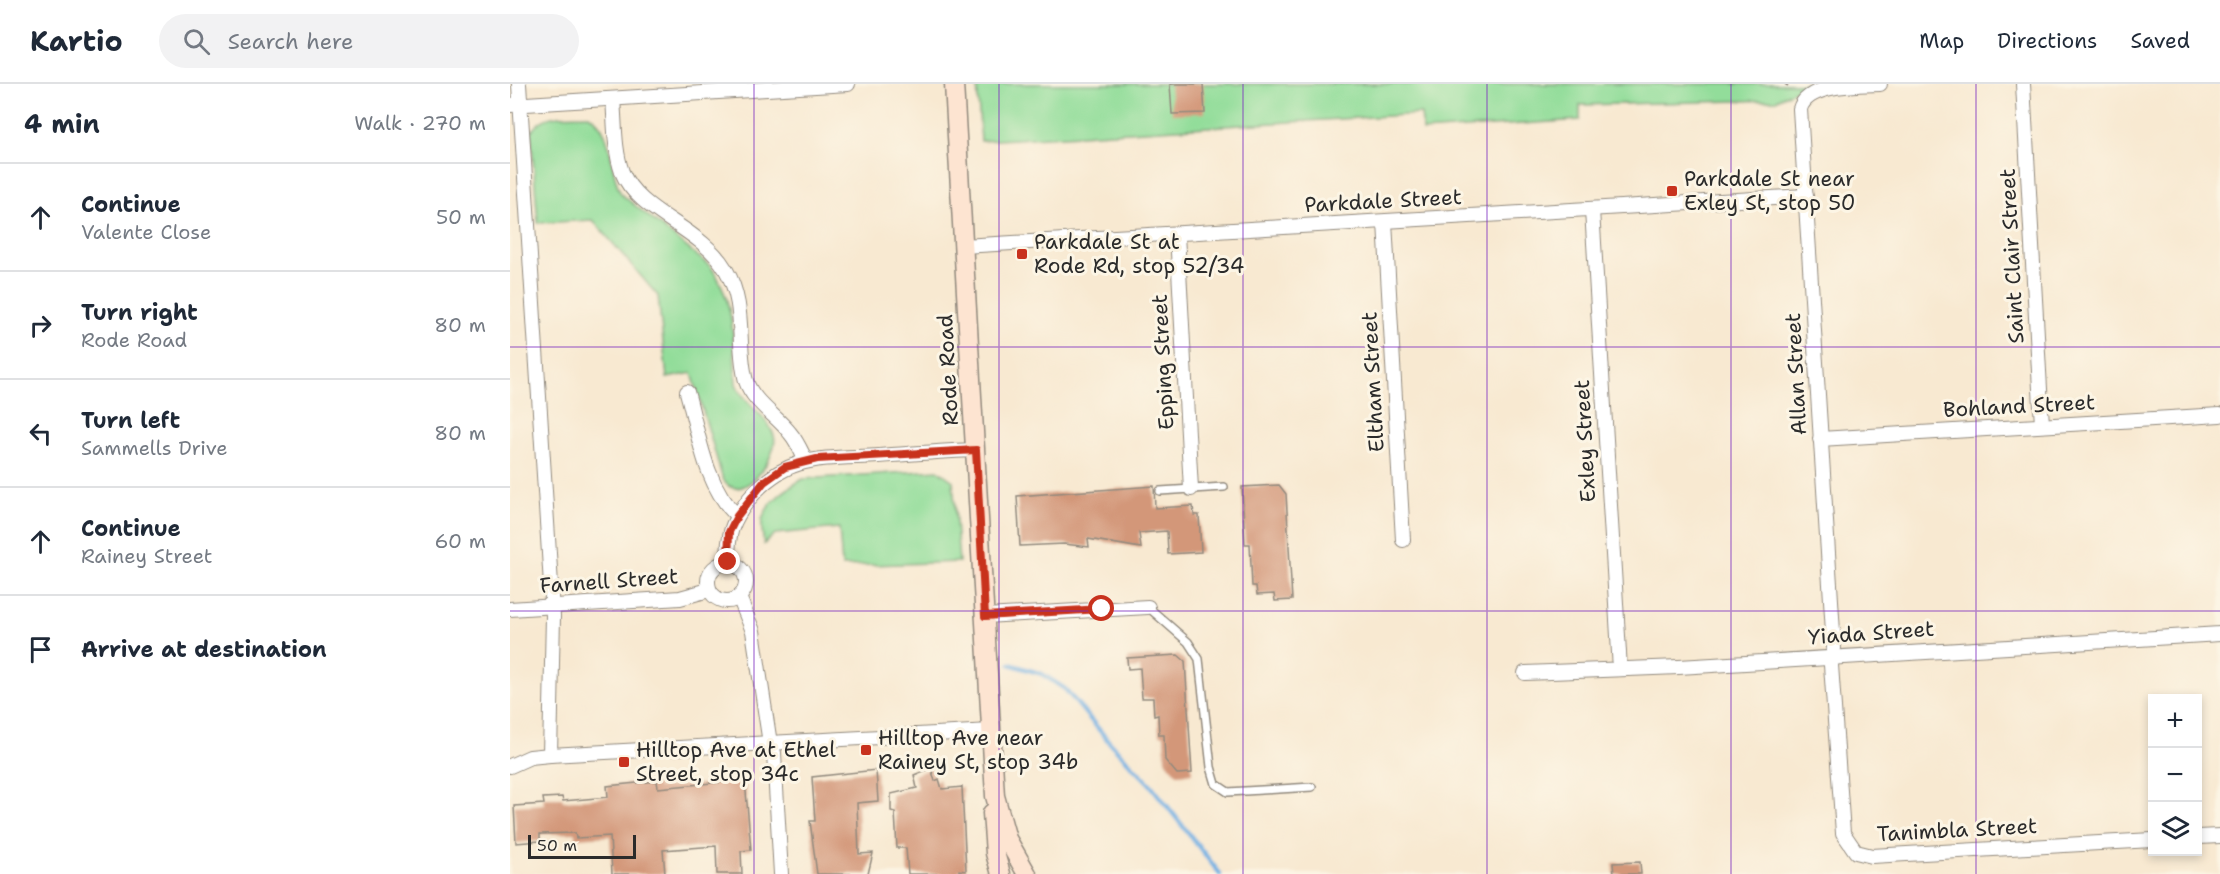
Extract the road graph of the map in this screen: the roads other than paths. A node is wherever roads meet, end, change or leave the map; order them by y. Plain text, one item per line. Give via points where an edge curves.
1 (519, 84) edge
2 (848, 84) edge
3 (954, 84) edge
4 (1880, 84) edge
5 (2023, 84) edge
6 (735, 88) edge
7 (613, 99) junction
8 (515, 105) edge
9 (1806, 196) junction
10 (1592, 210) junction
11 (1386, 222) junction
12 (1177, 234) junction
13 (963, 246) junction
14 (687, 392) dead end
15 (2220, 415) edge
16 (2042, 425) junction
17 (1820, 439) junction
18 (976, 450) junction
19 (806, 461) junction
20 (1224, 487) dead end
21 (1191, 489) junction
22 (1160, 491) dead end
23 (737, 516) junction
24 (1403, 540) dead end
25 (728, 562) junction
26 (709, 590) junction
27 (739, 597) junction
28 (552, 606) junction
29 (1148, 607) joint
30 (510, 609) edge
31 (985, 616) junction
32 (2220, 634) edge
33 (1832, 657) junction
34 (1620, 669) junction
35 (1525, 673) dead end
36 (991, 731) junction
37 (771, 745) junction
38 (550, 755) junction
39 (510, 766) edge
40 (1312, 787) dead end
41 (995, 796) junction
42 (2220, 836) edge
43 (2202, 837) edge
44 (1007, 839) junction
45 (2148, 840) edge
46 (781, 874) edge
47 (1001, 874) edge
48 (1016, 874) edge
49 (1027, 874) edge

1 - 8 street
2 - 6 street
3 - 13 main road, Rode Road
4 - 9 street, Allan Street via 1823,87 1810,93 1800,109
5 - 16 street, Saint Clair Street
6 - 7 street
7 - 8 street
7 - 19 street via 619,159 628,184 637,195 695,235 717,255 728,272 739,301 750,389 791,434
8 - 28 street
9 - 10 street, Parkdale Street
9 - 17 street, Allan Street
10 - 11 street, Parkdale Street
10 - 34 street, Exley Street
11 - 12 street, Parkdale Street
11 - 24 street, Eltham Street
12 - 13 street, Parkdale Street
12 - 21 street, Epping Street
13 - 18 main road, Rode Road
14 - 23 street via 713,483
15 - 16 street, Bohland Street
16 - 17 street, Bohland Street
17 - 33 street, Allan Street
18 - 19 street
18 - 31 main road, Rode Road
19 - 23 street via 785,467 769,478
20 - 21 lane
21 - 22 lane
23 - 25 street via 729,532
25 - 26 street via 711,571
25 - 27 street via 744,573 746,585
26 - 27 street via 723,601
26 - 28 street, Farnell Street via 680,598
27 - 37 street via 753,631
28 - 30 street, Farnell Street
28 - 38 street
29 - 31 street
29 - 40 lane via 1188,642 1199,659 1216,784 1228,792
31 - 36 main road, Rode Road
32 - 33 street, Yiada Street
33 - 34 street, Yiada Street
33 - 45 street, Tanimbla Street via 1841,823 1846,840 1856,852 1881,856
34 - 35 street, Yiada Street
36 - 37 street
36 - 41 main road, Rode Road
37 - 38 street
37 - 46 street
38 - 39 street
41 - 44 main road, Rode Road
41 - 47 main road, Rode Road via 992,824
42 - 43 street
44 - 48 main road
44 - 49 main road, Rode Road

